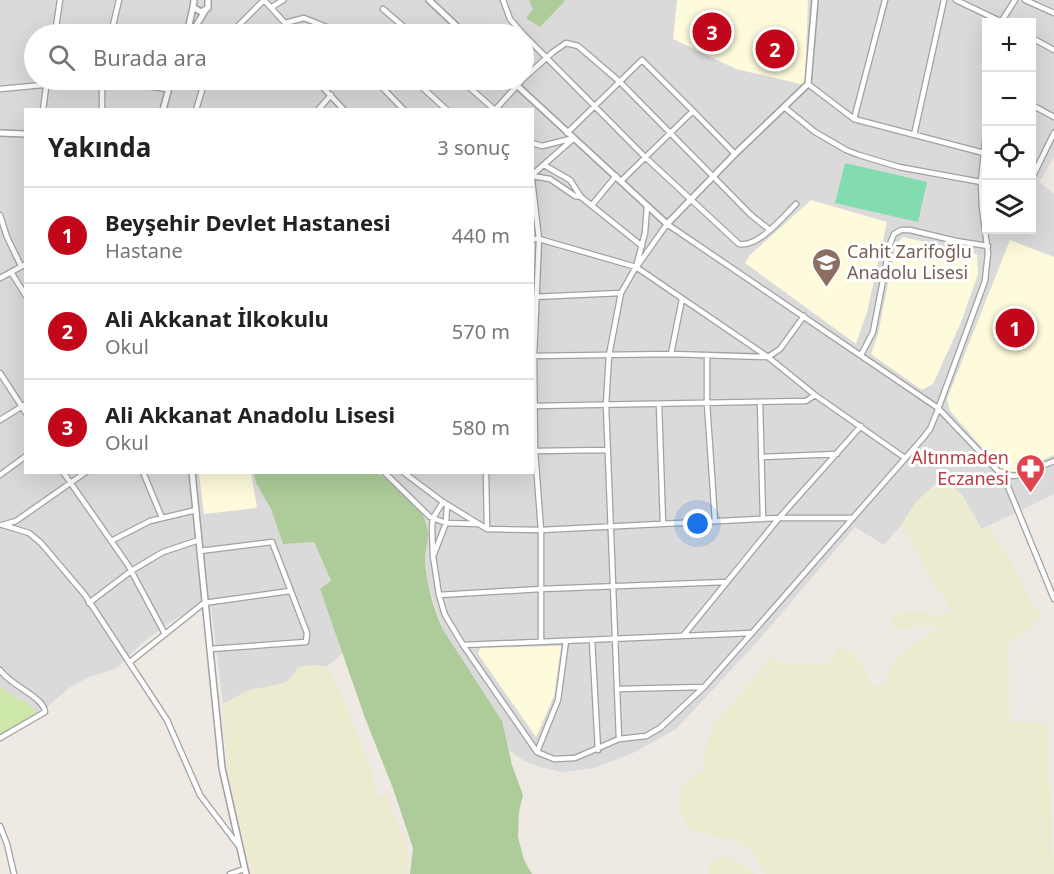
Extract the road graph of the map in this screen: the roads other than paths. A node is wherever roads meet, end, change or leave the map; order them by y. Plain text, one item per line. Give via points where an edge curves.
1 (60, 0) edge
2 (118, 0) edge
3 (208, 0) edge
4 (217, 0) edge
5 (264, 0) edge
6 (283, 0) edge
7 (429, 0) edge
8 (503, 0) edge
9 (816, 0) edge
10 (885, 0) edge
11 (944, 0) edge
12 (956, 0) edge
13 (1015, 0) edge
14 (1025, 0) edge
15 (194, 3) edge
16 (272, 7) junction
17 (206, 9) junction
18 (383, 9) dead end
19 (1054, 13) edge
20 (993, 18) edge
21 (1004, 18) edge
22 (285, 23) joint
23 (56, 24) edge
24 (113, 24) edge
25 (191, 24) edge
26 (196, 24) edge
27 (240, 24) edge
28 (319, 24) edge
29 (400, 24) edge
30 (454, 24) edge
31 (514, 24) edge
32 (1036, 40) edge
33 (534, 46) edge
34 (1054, 50) edge
35 (547, 58) junction
36 (534, 69) edge
37 (620, 82) junction
38 (808, 84) junction
39 (24, 85) edge
40 (0, 89) edge
41 (46, 90) edge
42 (103, 90) edge
43 (167, 90) edge
44 (202, 90) edge
45 (326, 90) edge
46 (385, 90) edge
47 (425, 90) edge
48 (473, 90) edge
49 (509, 90) edge
50 (522, 90) edge
51 (331, 95) junction
52 (595, 106) junction
53 (784, 107) junction
54 (1036, 107) edge
55 (43, 108) edge
56 (102, 108) edge
57 (163, 108) edge
58 (197, 108) edge
59 (320, 108) edge
60 (342, 108) edge
61 (402, 108) edge
62 (445, 108) edge
63 (493, 108) edge
64 (496, 108) edge
65 (693, 111) junction
66 (1054, 117) edge
67 (854, 118) junction
68 (0, 133) edge
69 (567, 133) junction
70 (669, 133) junction
71 (24, 134) edge
72 (1054, 134) edge
73 (914, 135) junction
74 (573, 139) junction
75 (534, 144) edge
76 (982, 152) edge
77 (735, 154) junction
78 (645, 157) junction
79 (544, 165) junction
80 (1036, 170) edge
81 (982, 172) edge
82 (534, 175) edge
83 (616, 176) junction
84 (713, 176) junction
85 (534, 177) edge
86 (621, 181) junction
87 (981, 182) junction
88 (581, 197) junction
89 (690, 200) junction
90 (796, 204) dead end
91 (592, 206) junction
92 (647, 206) junction
93 (534, 208) edge
94 (0, 214) edge
95 (667, 224) junction
96 (770, 230) junction
97 (536, 238) edge
98 (642, 246) junction
99 (988, 246) junction
100 (23, 265) edge
101 (636, 267) junction
102 (11, 272) junction
103 (0, 278) edge
104 (24, 293) edge
105 (621, 293) junction
106 (535, 297) edge
107 (682, 299) junction
108 (804, 316) junction
109 (534, 326) edge
110 (671, 354) junction
111 (609, 355) junction
112 (707, 355) junction
113 (534, 356) edge
114 (861, 356) junction
115 (768, 357) junction
116 (0, 373) edge
117 (815, 395) junction
118 (760, 402) junction
119 (707, 403) junction
120 (659, 404) junction
121 (24, 405) edge
122 (606, 405) junction
123 (534, 406) edge
124 (938, 408) junction
125 (0, 420) edge
126 (861, 426) junction
127 (607, 450) junction
128 (534, 451) edge
129 (837, 454) junction
130 (24, 457) edge
131 (761, 457) junction
132 (905, 458) junction
133 (1054, 460) edge
134 (1002, 472) junction
135 (64, 474) edge
136 (83, 474) edge
137 (144, 474) edge
138 (192, 474) edge
139 (386, 474) edge
140 (406, 474) edge
141 (486, 474) edge
142 (0, 475) edge
143 (70, 484) junction
144 (399, 486) junction
145 (445, 503) junction
146 (196, 510) junction
147 (162, 518) junction
148 (433, 518) junction
149 (779, 518) junction
150 (853, 518) junction
151 (763, 519) junction
152 (715, 521) junction
153 (446, 523) junction
154 (1, 524) edge
155 (479, 524) junction
156 (663, 524) junction
157 (610, 527) junction
158 (488, 529) junction
159 (541, 530) junction
160 (199, 540) junction
161 (111, 541) junction
162 (200, 551) junction
163 (433, 556) junction
164 (131, 571) junction
165 (726, 582) junction
166 (613, 587) junction
167 (541, 589) junction
168 (290, 591) junction
169 (439, 596) junction
170 (1054, 599) edge
171 (89, 603) junction
172 (204, 603) junction
173 (752, 633) junction
174 (165, 634) junction
175 (683, 636) junction
176 (615, 639) junction
177 (591, 640) junction
178 (566, 641) junction
179 (541, 642) junction
180 (463, 645) junction
181 (210, 649) junction
182 (130, 662) junction
183 (0, 670) edge
184 (704, 687) junction
185 (618, 689) junction
186 (0, 738) edge
187 (619, 739) junction
188 (598, 750) junction
189 (537, 752) junction
190 (0, 826) edge
191 (238, 845) junction
192 (245, 872) edge
193 (14, 874) edge
194 (230, 874) edge

1 - 23 street
2 - 24 street
3 - 17 street
4 - 17 street
5 - 16 street
5 - 27 street
6 - 16 street
7 - 30 street
8 - 31 street
9 - 38 street
10 - 67 street
11 - 73 street
12 - 20 street
13 - 21 street
14 - 19 street
15 - 17 street via 198,12
15 - 25 street
16 - 22 street
17 - 26 street
18 - 29 street
22 - 28 street via 304,18
32 - 34 street
33 - 35 street
35 - 36 street
35 - 37 street via 566,43 578,46
35 - 52 street
37 - 52 street
37 - 65 street via 642,60
37 - 70 street
38 - 53 street
38 - 67 street
39 - 40 street
41 - 55 street
42 - 56 street
43 - 57 street
44 - 58 street
45 - 51 street
46 - 61 street
47 - 62 street
48 - 63 street
49 - 64 street
50 - 69 street
51 - 59 street
51 - 60 street
52 - 69 street
52 - 78 street
53 - 77 street
53 - 87 street via 815,132 853,153 899,167
54 - 66 street
65 - 70 street
65 - 77 street
67 - 73 street
68 - 71 street
69 - 74 street
70 - 78 street
70 - 84 street
72 - 80 street
73 - 76 street
74 - 75 street via 542,146
74 - 79 street
74 - 83 street
77 - 84 street
78 - 86 street
78 - 89 street
79 - 82 street
79 - 88 street via 570,180
81 - 87 street
83 - 86 street
83 - 91 street
84 - 89 street
84 - 96 street
85 - 88 street via 550,179
86 - 92 street
87 - 99 street
88 - 91 street
89 - 95 street
89 - 96 street via 739,244 752,244
90 - 96 street
91 - 98 street
92 - 95 street
92 - 98 street
93 - 97 street
94 - 100 street via 7,237
95 - 101 street
95 - 108 street
97 - 101 street
97 - 106 street
98 - 101 street
99 - 114 street via 910,230 894,234 873,332
99 - 124 street via 982,293
100 - 102 street
101 - 105 street
101 - 107 street
102 - 103 street
102 - 104 street
105 - 106 street
105 - 111 street
106 - 109 street
107 - 110 street
107 - 115 street
108 - 114 street
108 - 115 street via 780,350
110 - 111 street
110 - 112 street
111 - 113 street
111 - 122 street
112 - 115 street
112 - 119 street
114 - 124 street
115 - 117 street
116 - 121 street
117 - 118 street via 806,401
117 - 126 street
118 - 119 street
118 - 131 street
119 - 120 street
119 - 152 street
120 - 122 street
120 - 156 street
121 - 125 street
122 - 123 street
122 - 127 street
123 - 128 street
124 - 132 street via 930,429
124 - 134 street
126 - 129 street
126 - 132 street
127 - 128 street
127 - 157 street
128 - 159 street
129 - 131 street
129 - 149 street
130 - 142 street
131 - 151 street
132 - 150 street
133 - 134 street via 1020,475
134 - 170 street
135 - 143 street
136 - 143 street
137 - 147 street
138 - 146 street
139 - 144 street
140 - 144 street
140 - 145 street
141 - 158 street
143 - 154 street via 16,521
143 - 161 street
144 - 148 street
145 - 148 street
145 - 153 street
145 - 155 street
146 - 147 street
146 - 160 street
147 - 161 street
148 - 153 street
148 - 163 street
149 - 150 street
149 - 151 street
149 - 165 street
150 - 173 street
151 - 152 street
152 - 156 street
153 - 155 street
153 - 163 street
154 - 171 street via 29,533 41,543
155 - 158 street
156 - 157 street
157 - 159 street
157 - 166 street
158 - 159 street
159 - 167 street
160 - 162 street
160 - 164 street via 163,552
161 - 164 street
162 - 168 street via 272,542
162 - 172 street
163 - 169 street
164 - 171 street
164 - 174 street
165 - 166 street
165 - 175 street
166 - 167 street
166 - 176 street
167 - 169 street
167 - 179 street
168 - 172 street
168 - 181 street via 307,633 306,642
169 - 180 street
171 - 182 street
172 - 174 street
172 - 181 street
173 - 175 street
173 - 184 street
174 - 182 street
175 - 176 street
176 - 177 street
176 - 185 street
177 - 178 street
177 - 188 street
178 - 179 street
178 - 189 street via 558,700
179 - 180 street
180 - 189 street
181 - 191 street via 222,768
182 - 191 street via 167,720 200,795
183 - 186 street via 10,682 40,701 45,712
184 - 185 street
184 - 187 street via 660,728 646,736
185 - 187 street
187 - 188 street
188 - 189 street via 575,758 554,759
190 - 193 street
191 - 192 street
192 - 194 street

